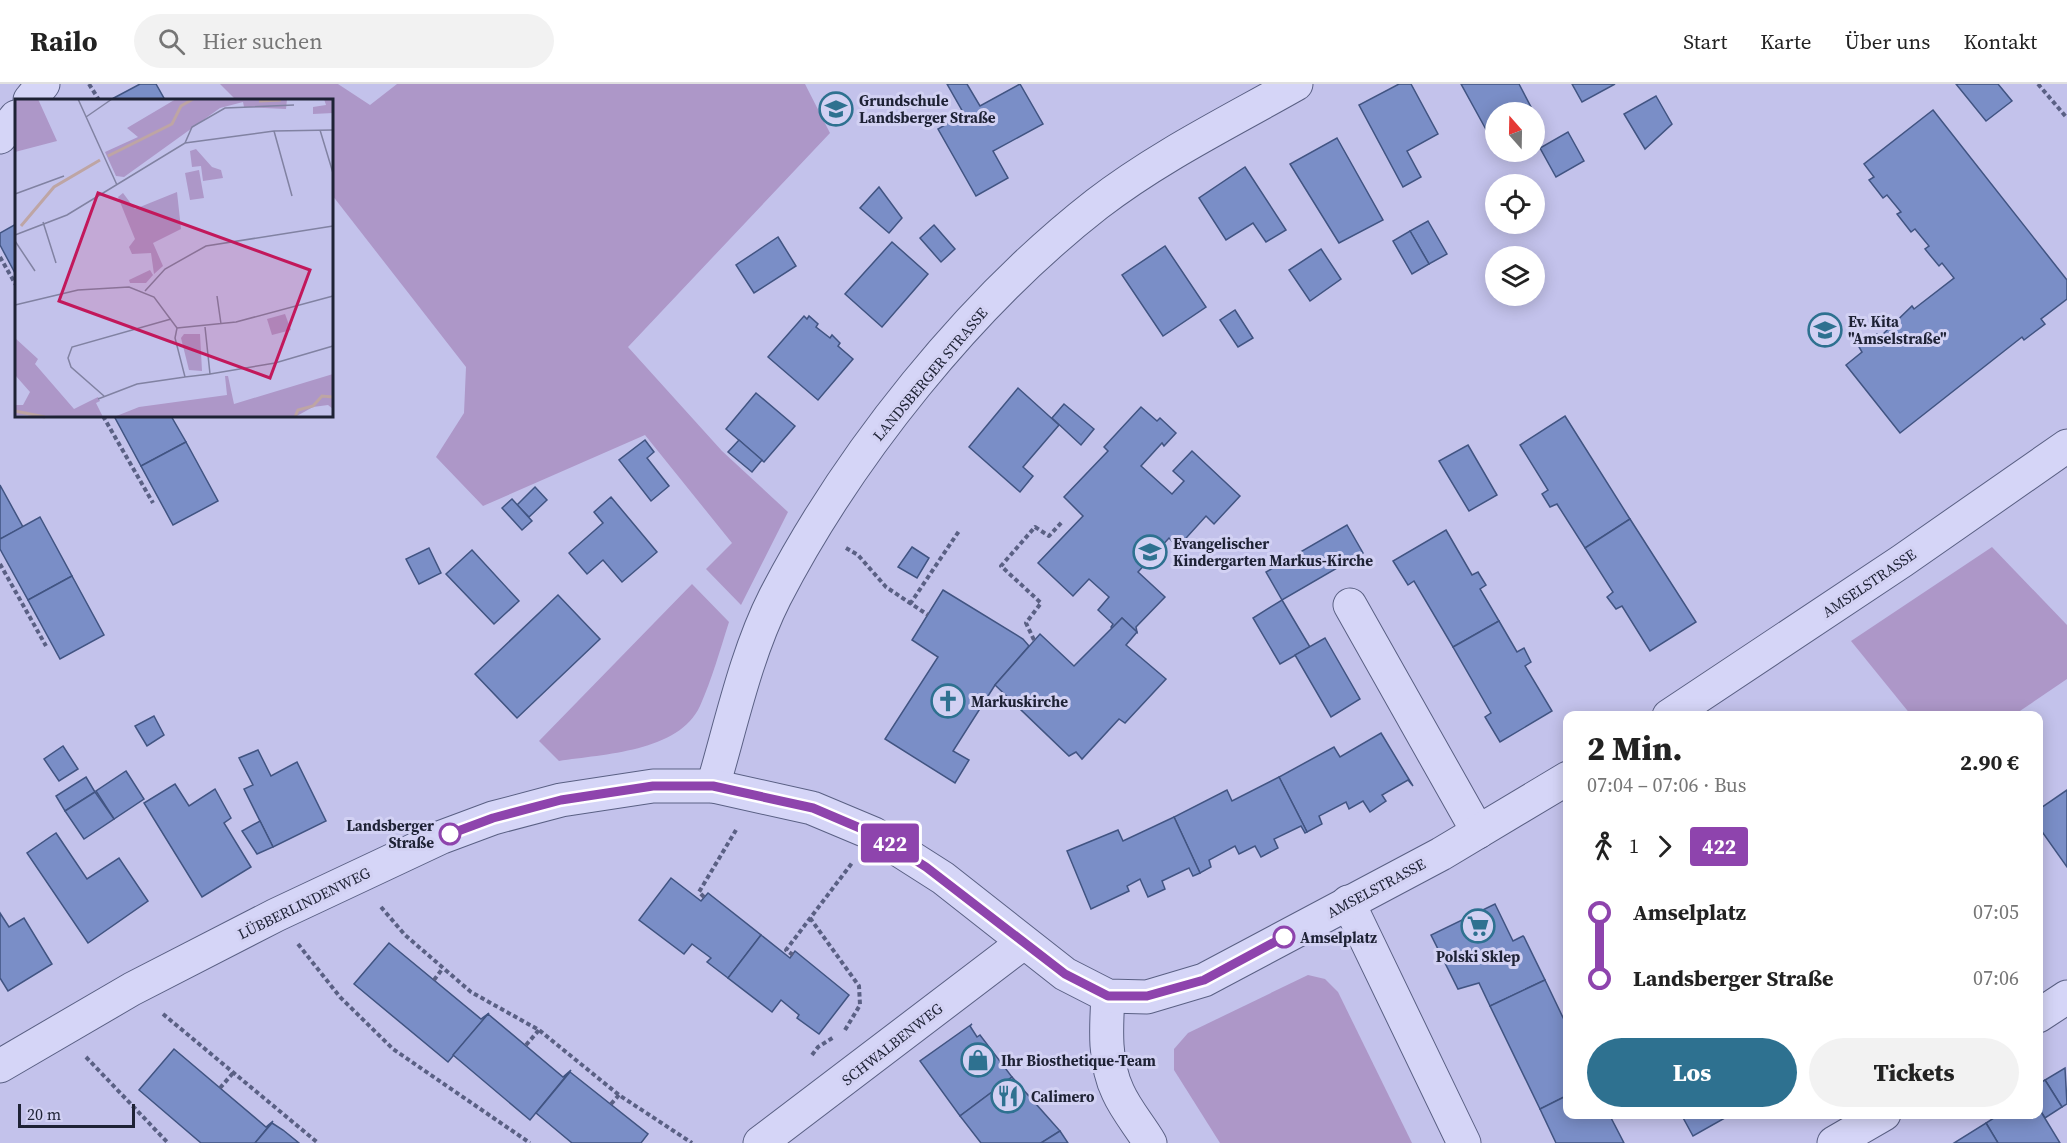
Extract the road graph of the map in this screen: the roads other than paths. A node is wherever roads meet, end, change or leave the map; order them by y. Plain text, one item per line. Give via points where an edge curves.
1 (43, 84) edge
2 (1296, 84) edge
3 (31, 99) edge
4 (15, 118) edge
5 (0, 137) edge
6 (2067, 446) edge
7 (1350, 604) dead end
8 (1676, 711) edge
9 (1563, 781) edge
10 (713, 786) junction
11 (1478, 832) junction
12 (1348, 902) junction
13 (1023, 943) junction
14 (1108, 996) junction
15 (2067, 997) edge
16 (2043, 1013) edge
17 (0, 1066) edge
18 (1875, 1119) edge
19 (760, 1143) edge
20 (1150, 1143) edge
21 (1464, 1143) edge
22 (1834, 1143) edge

1 - 3 street
2 - 10 street, LANDSBERGER STRASSE via 1155,164 1040,250 908,395 815,527 774,599
4 - 5 street
6 - 8 street, AMSELSTRASSE
7 - 11 street
9 - 11 street, AMSELSTRASSE
10 - 13 street, LÜBBERLINDENWEG via 813,808 874,834 944,878
10 - 17 street, LÜBBERLINDENWEG via 653,786 561,800 493,818 442,837 276,915 132,989
11 - 12 street, AMSELSTRASSE
12 - 14 street, AMSELSTRASSE via 1204,980 1147,996
12 - 21 street
13 - 14 street, LÜBBERLINDENWEG via 1065,974
13 - 19 street, SCHWALBENWEG
14 - 20 street via 1109,1065 1118,1092
15 - 16 street
18 - 22 street

